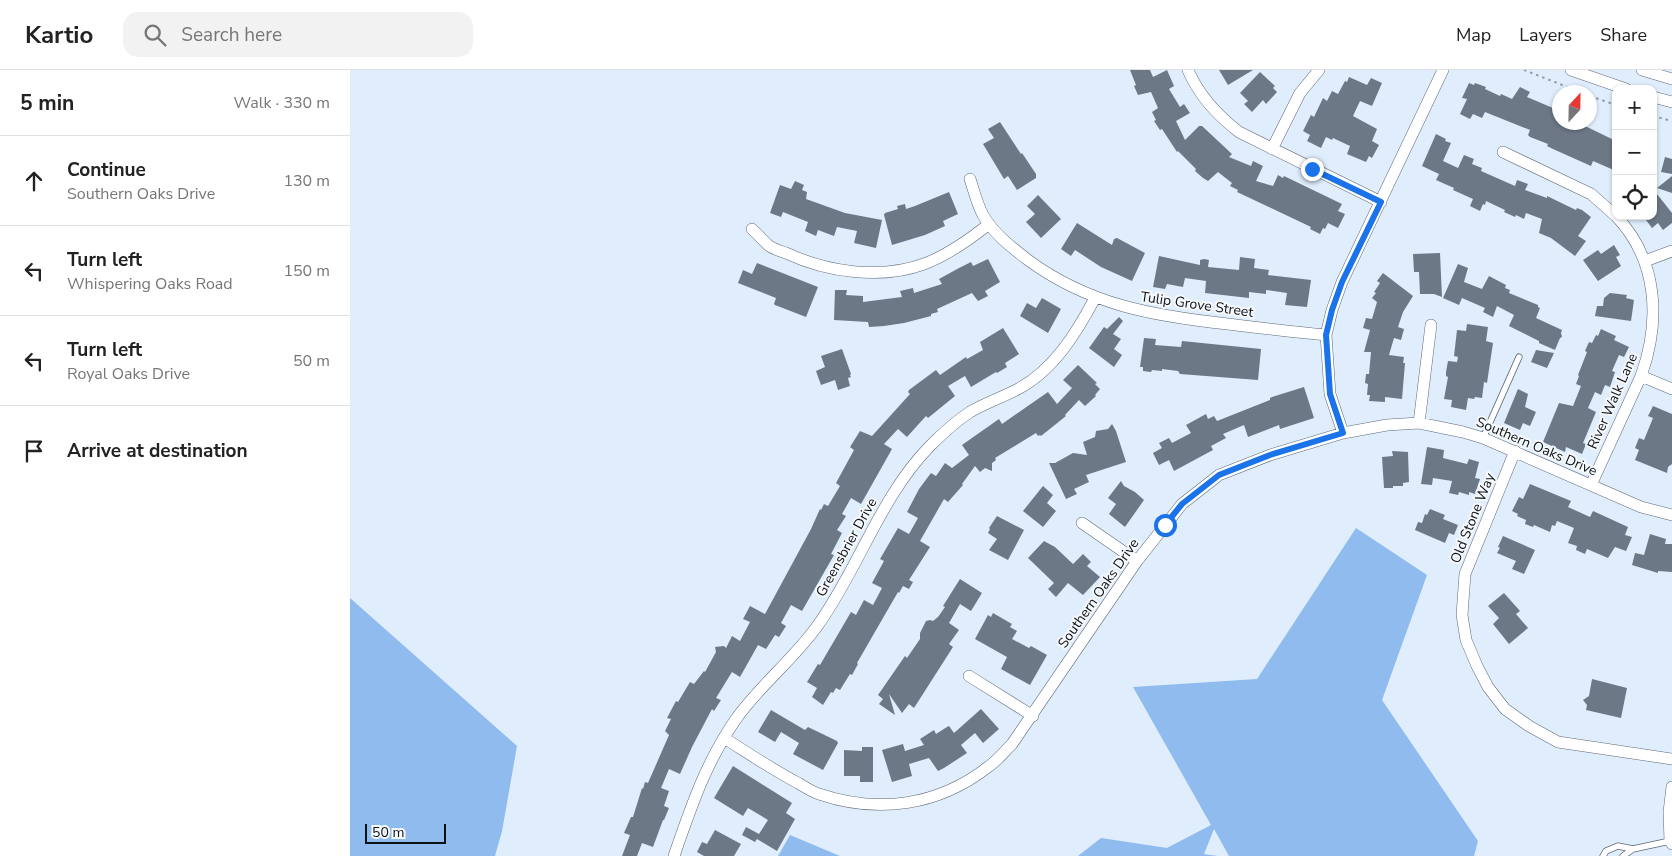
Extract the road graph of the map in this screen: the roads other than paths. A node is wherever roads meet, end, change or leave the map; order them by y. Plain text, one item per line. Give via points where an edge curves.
1 (1188, 70) edge
2 (1319, 70) edge
3 (1443, 70) edge
4 (1571, 70) edge
5 (1642, 70) edge
6 (1672, 79) edge
7 (1614, 85) edge
8 (1657, 98) edge
9 (1672, 102) edge
10 (1272, 149) junction
11 (1503, 152) dead end
12 (970, 179) dead end
13 (1381, 202) junction
14 (1612, 212) edge
15 (1619, 220) edge
16 (989, 224) junction
17 (752, 228) dead end
18 (1672, 251) edge
19 (1645, 261) junction
20 (1095, 298) junction
21 (1430, 325) dead end
22 (1326, 335) junction
23 (1519, 358) dead end
24 (1641, 376) junction
25 (1672, 389) edge
26 (1419, 423) junction
27 (1343, 433) junction
28 (1483, 438) junction
29 (1515, 451) junction
30 (1591, 485) junction
31 (1672, 515) edge
32 (1082, 523) dead end
33 (1137, 561) junction
34 (969, 676) dead end
35 (1032, 716) junction
36 (724, 738) junction
37 (1672, 759) edge
38 (1672, 787) edge
39 (1671, 842) edge
40 (1633, 849) junction
41 (674, 856) edge
42 (1603, 856) edge
43 (1623, 856) edge

1 - 10 street via 1221,119 1238,132
2 - 10 street via 1300,93
3 - 13 street
4 - 7 street
5 - 6 street
8 - 9 street
10 - 13 street
11 - 14 street, River Walk Lane via 1591,194
12 - 16 street, Tulip Grove Street
13 - 22 street via 1342,282
15 - 19 street, River Walk Lane
16 - 17 street via 968,241 924,264 899,271 870,272 836,270 802,261 769,246
16 - 20 street, Tulip Grove Street via 1042,270
18 - 19 street
19 - 24 street, River Walk Lane via 1654,308 1648,359
20 - 22 street, Tulip Grove Street via 1179,318
20 - 36 street, Greensbrier Drive via 1080,326 1043,371 950,427 912,466 818,626 750,702
21 - 26 street
22 - 27 street via 1330,394
23 - 28 lane
24 - 25 street
24 - 30 street, River Walk Lane
26 - 27 street, Southern Oaks Drive
26 - 28 street, Southern Oaks Drive
27 - 33 street, Southern Oaks Drive via 1270,455 1219,475 1182,504
28 - 29 street, Southern Oaks Drive
29 - 30 street, Southern Oaks Drive
29 - 37 street, Old Stone Way via 1465,574 1462,616 1466,640 1477,666 1505,709 1558,742
30 - 31 street, Southern Oaks Drive
32 - 33 street
33 - 35 street, Southern Oaks Drive
34 - 35 street
35 - 36 street, Southern Oaks Drive via 1012,744 988,767 957,787 926,800 885,805 851,803 817,794
36 - 41 street, Greensbrier Drive via 709,762
38 - 39 street via 1669,812
39 - 40 lane
40 - 42 lane via 1618,846
40 - 43 lane

